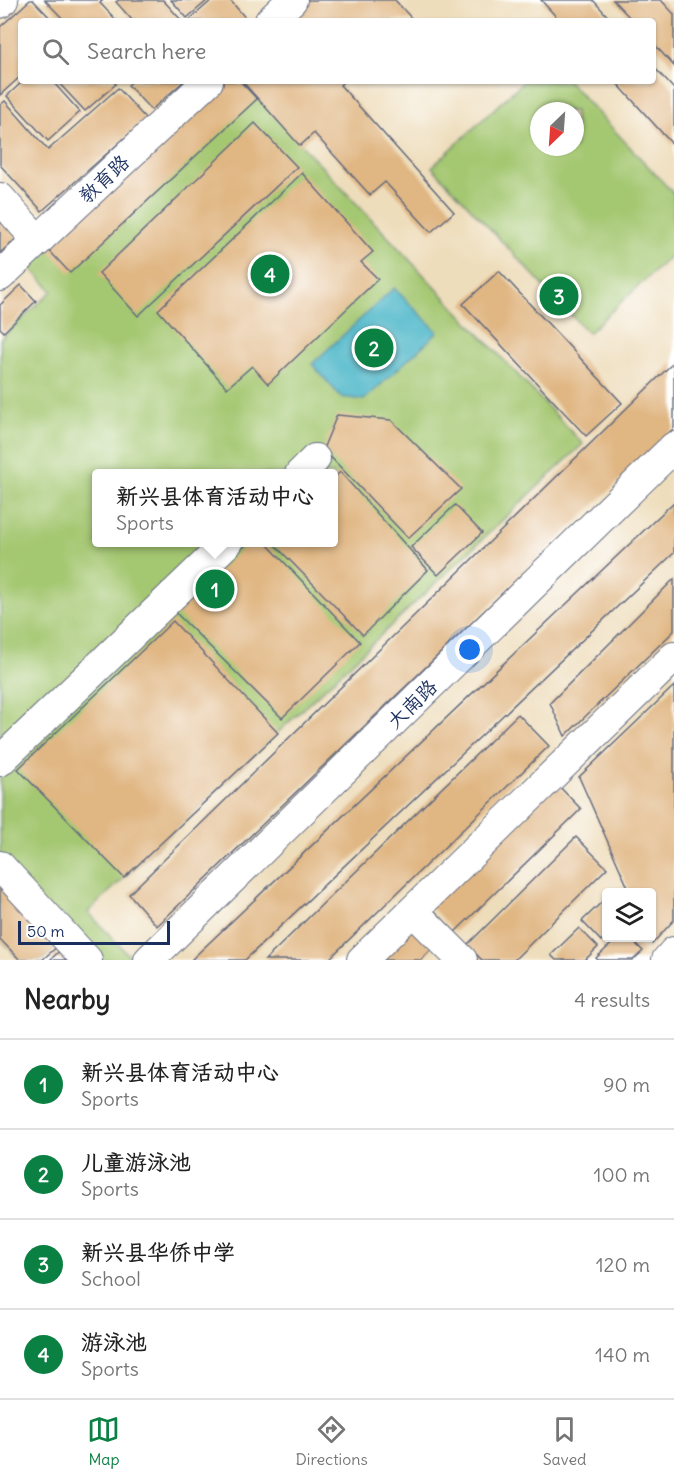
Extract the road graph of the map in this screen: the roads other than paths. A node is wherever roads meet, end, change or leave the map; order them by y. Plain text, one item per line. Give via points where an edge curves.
1 (292, 0) edge
2 (273, 18) edge
3 (205, 84) edge
4 (0, 198) edge
5 (38, 241) junction
6 (0, 276) edge
7 (674, 447) edge
8 (224, 547) edge
9 (674, 657) edge
10 (0, 761) edge
11 (0, 866) edge
12 (413, 911) junction
13 (674, 951) edge
14 (87, 960) edge
15 (149, 960) edge
16 (362, 960) edge
17 (462, 960) edge
18 (667, 960) edge

1 - 2 street
3 - 5 street, 教育路
4 - 5 street
5 - 6 street, 教育路
7 - 15 street, 大南路
8 - 10 street
9 - 12 street
11 - 14 street
12 - 16 street
12 - 17 street
13 - 18 street

